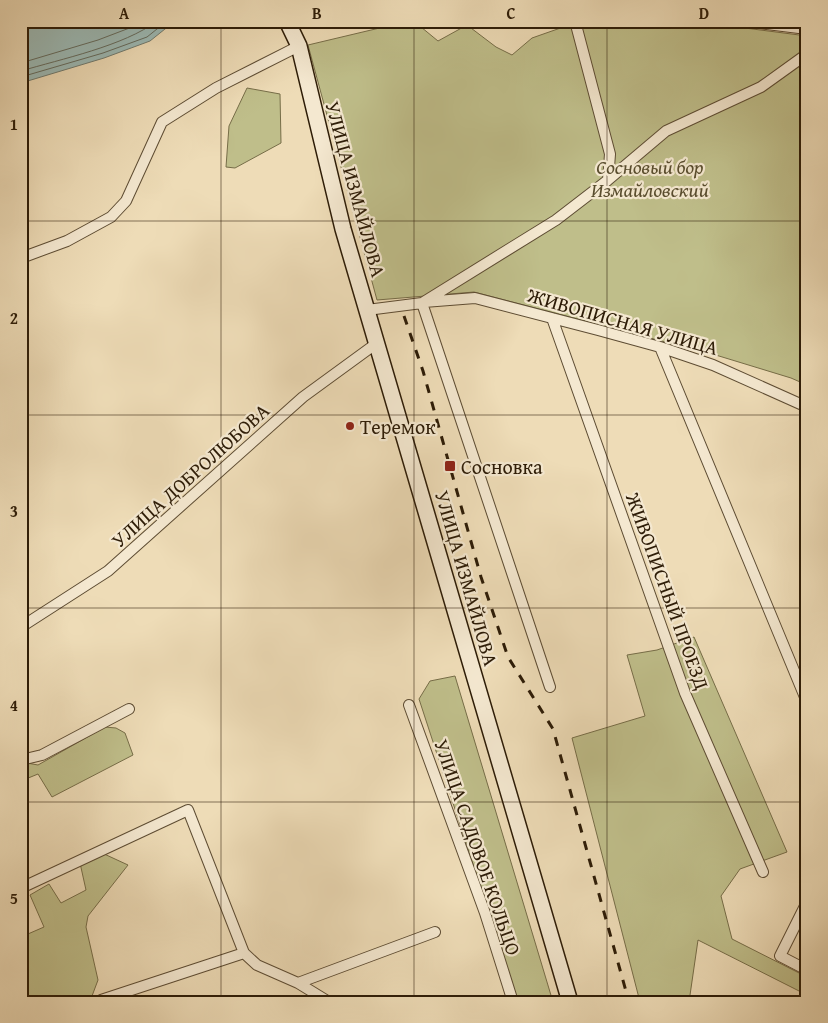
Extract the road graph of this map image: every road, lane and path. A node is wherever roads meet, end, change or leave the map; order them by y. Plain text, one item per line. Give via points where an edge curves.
1 (287, 21) edge
2 (575, 21) edge
3 (743, 21) edge
4 (807, 29) edge
5 (299, 46) junction
6 (807, 54) edge
7 (608, 180) junction
8 (21, 258) edge
9 (422, 303) junction
10 (367, 310) junction
11 (552, 318) junction
12 (377, 343) junction
13 (660, 347) junction
14 (807, 408) edge
15 (21, 627) edge
16 (550, 687) dead end
17 (807, 702) edge
18 (409, 705) dead end
19 (129, 709) dead end
20 (21, 760) edge
21 (762, 872) dead end
22 (21, 888) edge
23 (807, 902) edge
24 (435, 932) dead end
25 (244, 953) junction
26 (807, 970) edge
27 (298, 983) junction
28 (99, 1001) edge
29 (329, 1002) edge
30 (513, 1002) edge
31 (570, 1002) edge

1 - 5 main road, УЛИЦА ИЗМАЙЛОВА
2 - 7 street via 610,154
3 - 4 street
5 - 8 street via 216,88 162,122 126,201 111,216 67,241
5 - 10 main road, УЛИЦА ИЗМАЙЛОВА via 343,229
6 - 7 street via 762,87 666,131
7 - 9 street via 556,220
9 - 10 street, ЖИВОПИСНАЯ УЛИЦА
9 - 11 street, ЖИВОПИСНАЯ УЛИЦА via 475,298
9 - 16 street
10 - 12 main road, УЛИЦА ИЗМАЙЛОВА
11 - 13 street, ЖИВОПИСНАЯ УЛИЦА
11 - 21 street, ЖИВОПИСНЫЙ ПРОЕЗД via 685,693
12 - 15 street, УЛИЦА ДОБРОЛЮБОВА via 303,398 108,571
12 - 31 main road, УЛИЦА ИЗМАЙЛОВА
13 - 14 street, ЖИВОПИСНАЯ УЛИЦА via 713,365
13 - 17 street
18 - 30 street, УЛИЦА САДОВОЕ КОЛЬЦО via 485,913
19 - 20 street via 42,755
22 - 25 street via 188,810
23 - 26 street via 780,956
24 - 27 street
25 - 27 street via 257,965
25 - 28 street
27 - 29 street

